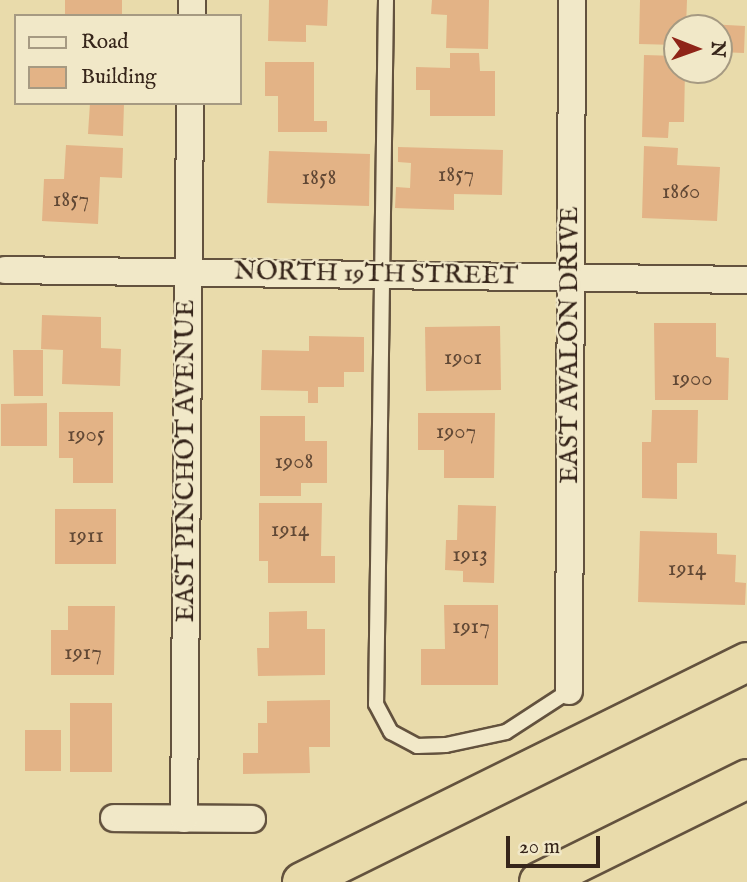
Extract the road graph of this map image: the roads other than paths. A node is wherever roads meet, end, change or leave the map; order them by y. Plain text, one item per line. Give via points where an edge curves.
1 (386, 0) edge
2 (572, 0) edge
3 (190, 105) edge
4 (5, 270) dead end
5 (187, 271) junction
6 (380, 274) junction
7 (570, 278) junction
8 (747, 280) edge
9 (747, 662) edge
10 (569, 691) joint
11 (747, 779) edge
12 (114, 818) dead end
13 (184, 819) junction
14 (252, 819) dead end
15 (302, 882) edge
16 (539, 882) edge

1 - 6 lane
2 - 7 street, EAST AVALON DRIVE
3 - 5 street, EAST PINCHOT AVENUE
4 - 5 street, NORTH 19TH STREET
5 - 6 street, NORTH 19TH STREET
5 - 13 street, EAST PINCHOT AVENUE
6 - 7 street, NORTH 19TH STREET
6 - 10 lane via 376,704 391,732 417,746 446,745 506,732
7 - 8 street, NORTH 19TH STREET
7 - 10 street, EAST AVALON DRIVE
9 - 15 highway
11 - 16 highway
12 - 13 street
13 - 14 street

